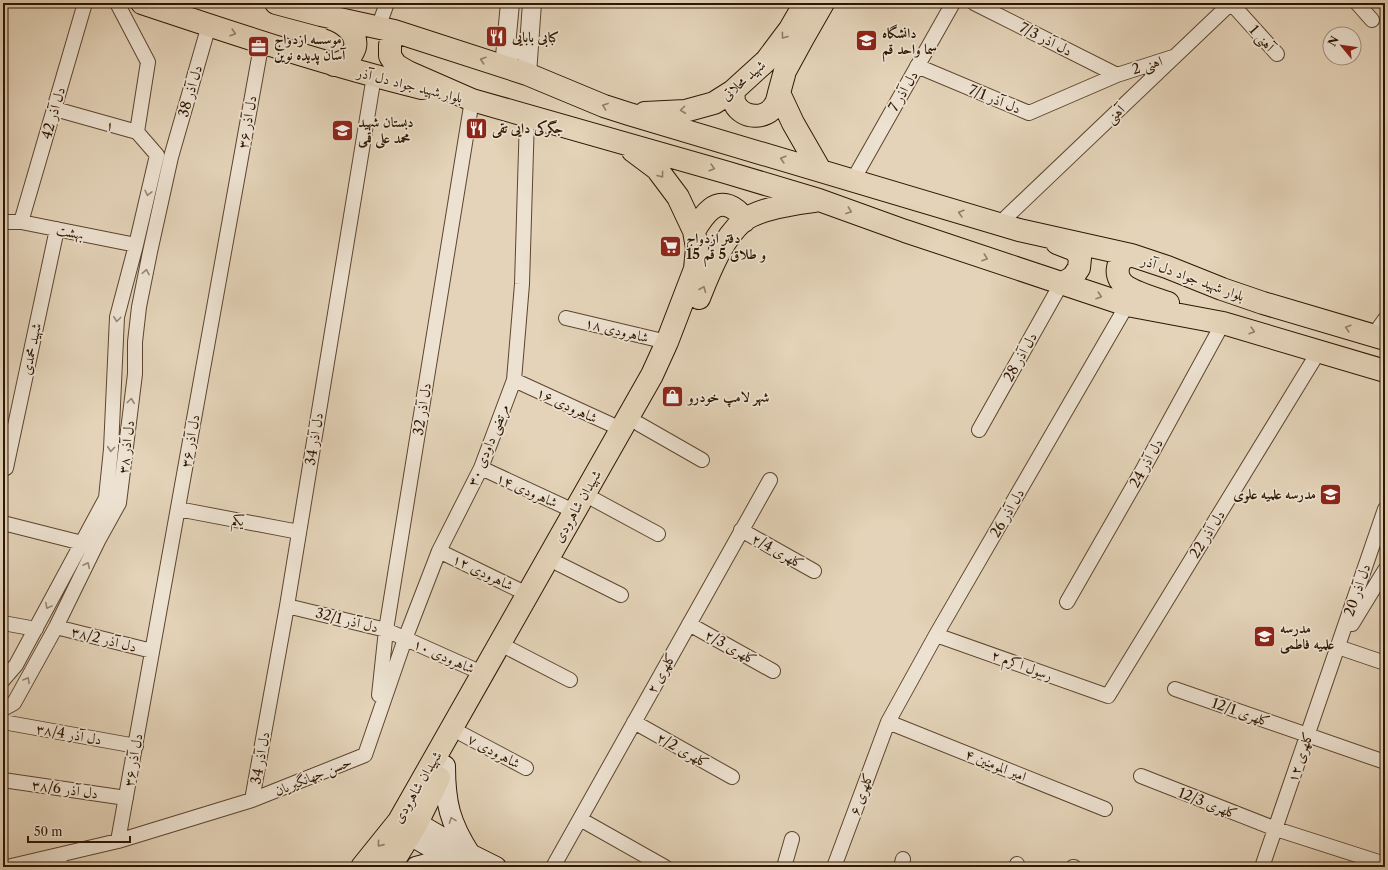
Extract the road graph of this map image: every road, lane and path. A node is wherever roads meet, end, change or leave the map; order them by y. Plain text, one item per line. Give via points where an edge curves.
1 (85, 3) edge
2 (117, 3) edge
3 (142, 3) edge
4 (387, 3) edge
5 (510, 3) edge
6 (532, 3) edge
7 (805, 3) edge
8 (823, 3) edge
9 (953, 3) edge
10 (974, 3) edge
11 (1357, 3) edge
12 (1226, 4) edge
13 (289, 5) edge
14 (321, 15) junction
15 (1372, 20) dead end
16 (209, 25) junction
17 (386, 30) junction
18 (262, 41) junction
19 (506, 44) junction
20 (529, 44) junction
21 (1277, 54) dead end
22 (1177, 56) junction
23 (334, 64) junction
24 (917, 66) junction
25 (504, 67) junction
26 (527, 74) junction
27 (1117, 75) junction
28 (374, 76) junction
29 (733, 91) junction
30 (779, 93) junction
31 (472, 100) junction
32 (55, 109) junction
33 (629, 114) junction
34 (527, 117) junction
35 (137, 132) junction
36 (620, 142) junction
37 (171, 157) joint
38 (820, 170) junction
39 (853, 180) junction
40 (819, 200) junction
41 (744, 220) junction
42 (3, 222) edge
43 (21, 222) junction
44 (1009, 227) junction
45 (57, 229) junction
46 (694, 231) junction
47 (136, 245) junction
48 (1130, 255) junction
49 (1062, 284) junction
50 (1127, 306) junction
51 (566, 318) dead end
52 (1216, 321) junction
53 (1381, 331) edge
54 (667, 342) junction
55 (1319, 351) junction
56 (1385, 371) edge
57 (514, 380) junction
58 (630, 427) junction
59 (980, 430) dead end
60 (702, 460) dead end
61 (6, 468) dead end
62 (481, 468) junction
63 (770, 480) dead end
64 (595, 500) junction
65 (178, 509) junction
66 (1385, 509) edge
67 (574, 511) junction
68 (3, 523) edge
69 (741, 530) junction
70 (299, 532) junction
71 (658, 534) dead end
72 (81, 543) junction
73 (96, 546) junction
74 (439, 551) junction
75 (559, 564) junction
76 (1385, 570) edge
77 (814, 571) dead end
78 (527, 594) junction
79 (621, 595) dead end
80 (1067, 602) dead end
81 (287, 606) junction
82 (3, 623) edge
83 (689, 624) junction
84 (56, 627) junction
85 (36, 629) junction
86 (386, 630) junction
87 (936, 635) junction
88 (405, 639) junction
89 (1338, 647) junction
90 (510, 650) junction
91 (152, 651) junction
92 (1385, 663) edge
93 (773, 671) dead end
94 (482, 673) junction
95 (3, 680) edge
96 (570, 680) dead end
97 (1175, 689) dead end
98 (1108, 696) joint
99 (3, 709) edge
100 (377, 719) junction
101 (3, 722) edge
102 (634, 722) junction
103 (888, 722) junction
104 (462, 734) junction
105 (1307, 735) junction
106 (136, 746) junction
107 (365, 755) joint
108 (1385, 762) edge
109 (445, 766) junction
110 (526, 768) dead end
111 (1140, 776) dead end
112 (732, 777) dead end
113 (3, 780) edge
114 (126, 798) junction
115 (252, 800) junction
116 (1105, 809) dead end
117 (580, 820) junction
118 (409, 826) junction
119 (1276, 829) junction
120 (792, 839) dead end
121 (118, 841) junction
122 (60, 861) edge
123 (466, 862) edge
124 (1385, 864) edge
125 (7, 867) edge
126 (362, 867) edge
127 (390, 867) edge
128 (416, 867) edge
129 (496, 867) edge
130 (553, 867) edge
131 (665, 867) edge
132 (784, 867) edge
133 (834, 867) edge
134 (1262, 867) edge

1 - 32 street, دل آذر 42
2 - 35 street via 148,62
3 - 16 main road, بلوار شهید جواد دل آذر
4 - 17 street
5 - 19 street
6 - 20 street
7 -> 29 main road, شهید محلاتی via 790,29 766,61
8 - 30 main road, شهید محلاتی via 785,71
9 - 24 street, دل آذر 7
10 - 27 street, دل آذر 7/3
11 - 15 street
12 - 21 street, آهنی 1
12 - 22 street, آهنی
13 - 14 main road
14 - 17 main road
14 - 23 main road via 342,24 353,34 355,46 349,59
16 -> 18 main road, بلوار شهید جواد دل آذر
16 - 37 street, دل آذر 38
25 -> 17 main road
17 - 31 main road via 390,56 396,65
18 - 23 main road, بلوار شهید جواد دل آذر
18 - 65 street, دل آذر ۳۶
19 - 20 street via 509,50 516,53 524,51
19 - 25 street
20 - 26 street
22 - 27 street, اهنی 2
22 - 44 street, آهنی
23 - 28 main road, بلوار شهید جواد دل آذر
24 - 27 street, دل آذر 7/1 via 1029,112
24 - 39 street, دل آذر 7
25 - 26 main road
33 -> 26 main road
28 - 31 main road, بلوار شهید جواد دل آذر
28 - 70 street, دل آذر 34
29 - 30 main road, شهید محلاتی via 735,103 743,113 755,117 767,114 776,105
29 -> 33 main road, شهید محلاتی via 714,104 685,111
30 - 38 main road
31 - 34 main road
31 - 86 street, دل آذر 32
32 - 35 street, ۱
32 - 43 street, دل آذر 42
38 -> 33 main road
34 - 36 main road
34 - 57 street, ۳۰ مرتضی داودی via 522,284
35 -> 47 street, دل آذر ۳۸ via 157,155
36 -> 40 main road
36 -> 46 main road, شهیدان شاهرودی via 657,169 678,197
73 -> 37 street, دل آذر ۳۸ via 119,503 135,374 139,307
38 - 39 main road
44 -> 39 main road
40 - 41 main road, شهیدان شاهرودی via 765,210
40 -> 49 main road
41 - 46 main road via 737,210 725,205 712,208 703,216
58 -> 41 main road, شهیدان شاهرودی via 663,382 709,273 725,242
42 - 43 street, بهشت
43 - 45 street, بهشت
44 - 48 main road, بلوار شهید جواد دل آذر
44 - 49 main road via 1075,250 1080,258 1079,268 1074,277
45 - 47 street, بهشت
45 - 61 street, شهید محمدی
46 - 54 main road, شهیدان شاهرودی via 697,248 695,269
47 -> 72 street, دل آذر ۳۸ via 117,318 111,449 106,498
48 - 52 main road via 1122,258 1118,265 1120,281 1129,288
53 -> 48 main road, بلوار شهید جواد دل آذر via 1263,303
49 -> 50 main road
49 - 59 street, دل آذر 28
50 - 52 main road
50 - 87 street, دل آذر 26
51 - 54 street, شاهرودی ۱۸
52 -> 55 main road
52 - 80 street, دل آذر 24 via 1142,472
54 - 58 main road, شهیدان شاهرودی
55 - 56 main road
55 - 98 street, دل آذر 22
57 - 58 street, شاهرودی ۱۶
57 - 62 street, ۳۰ مرتضی داودی
58 - 60 street, شاهرودی ۱۶
58 - 64 main road, شهیدان شاهرودی
58 - 67 main road, شهیدان شاهرودی
62 - 67 street, شاهرودی ۱۴
62 - 74 street, ۳۰ مرتضی داودی
63 - 69 street, کلهری ۲
64 - 71 street
64 - 75 main road, شهیدان شاهرودی
65 - 70 street, یکم
65 - 91 street, دل آذر ۳۶
66 - 89 street, دل آذر 20
67 - 78 main road, شهیدان شاهرودی
68 - 72 street
69 - 77 street, کلهری ۲/4
69 - 83 street, کلهری ۲
70 - 81 street, دل آذر 34
72 - 73 street
72 -> 85 street, دل آذر ۳۸
84 -> 73 street, دل آذر ۳۸
74 - 78 street, شاهرودی ۱۲
74 - 88 street, ۳۰ مرتضی داودی
75 - 79 street
75 - 90 main road, شهیدان شاهرودی
76 - 89 street
78 - 94 main road, شهیدان شاهرودی
81 - 86 street, دل آذر 32/1
81 - 115 street, دل آذر 34
82 - 85 street
83 - 93 street, کلهری ۲/3
83 - 102 street, کلهری ۲
84 - 91 street, دل آذر ۳۸/2
99 -> 84 street, دل آذر ۳۸ via 14,703
85 - 95 street, دل آذر ۳۸ via 16,665
86 - 88 street, دل آذر 32/1
86 - 100 street, دل آذر 32
87 - 98 street, رسول اکرم ۲
87 - 103 street, دل آذر 26
88 - 94 street, شاهرودی ۱۰
88 - 100 street, ۳۰ مرتضی داودی
89 - 92 street
89 - 105 street, کلهری ۱۲
90 - 96 street
90 - 104 main road, شهیدان شاهرودی
91 - 106 street, دل آذر ۳۶
94 - 118 main road, شهیدان شاهرودی
97 - 105 street, کلهری 12/1
100 - 107 street, ۳۰ مرتضی داودی
101 - 106 street, دل آذر ۳۸/4
102 - 112 street, کلهری ۲/2
102 - 117 street, کلهری ۲
103 - 116 street, امیر المومنین ۴
103 - 133 street, کلهری ۶
104 - 109 main road, شهیدان شاهرودی
104 - 110 street, ۷ شاهرودی
105 - 108 street, کلهری 12/1
105 - 119 street, کلهری ۱۲
106 - 114 street, دل آذر ۳۶
107 - 115 street, حسن جهانگیریان
109 - 118 main road, شهیدان شاهرودی
123 -> 109 main road via 449,811
111 - 119 street, کلهری 12/3
113 - 114 street, دل آذر ۳۸/6
114 - 121 street, دل آذر ۳۶
115 - 121 street, حسن جهانگیریان
117 - 130 street, کلهری ۲
117 - 131 street
118 - 123 main road
118 -> 126 main road, شهیدان شاهرودی
118 - 127 main road, شهیدان شاهرودی
119 - 124 street, کلهری 12/3
119 - 134 street, کلهری ۱۲
120 - 132 street
121 - 122 street, حسن جهانگیریان
122 - 125 street, حسن جهانگیریان
123 - 128 main road via 431,863
123 - 129 main road

